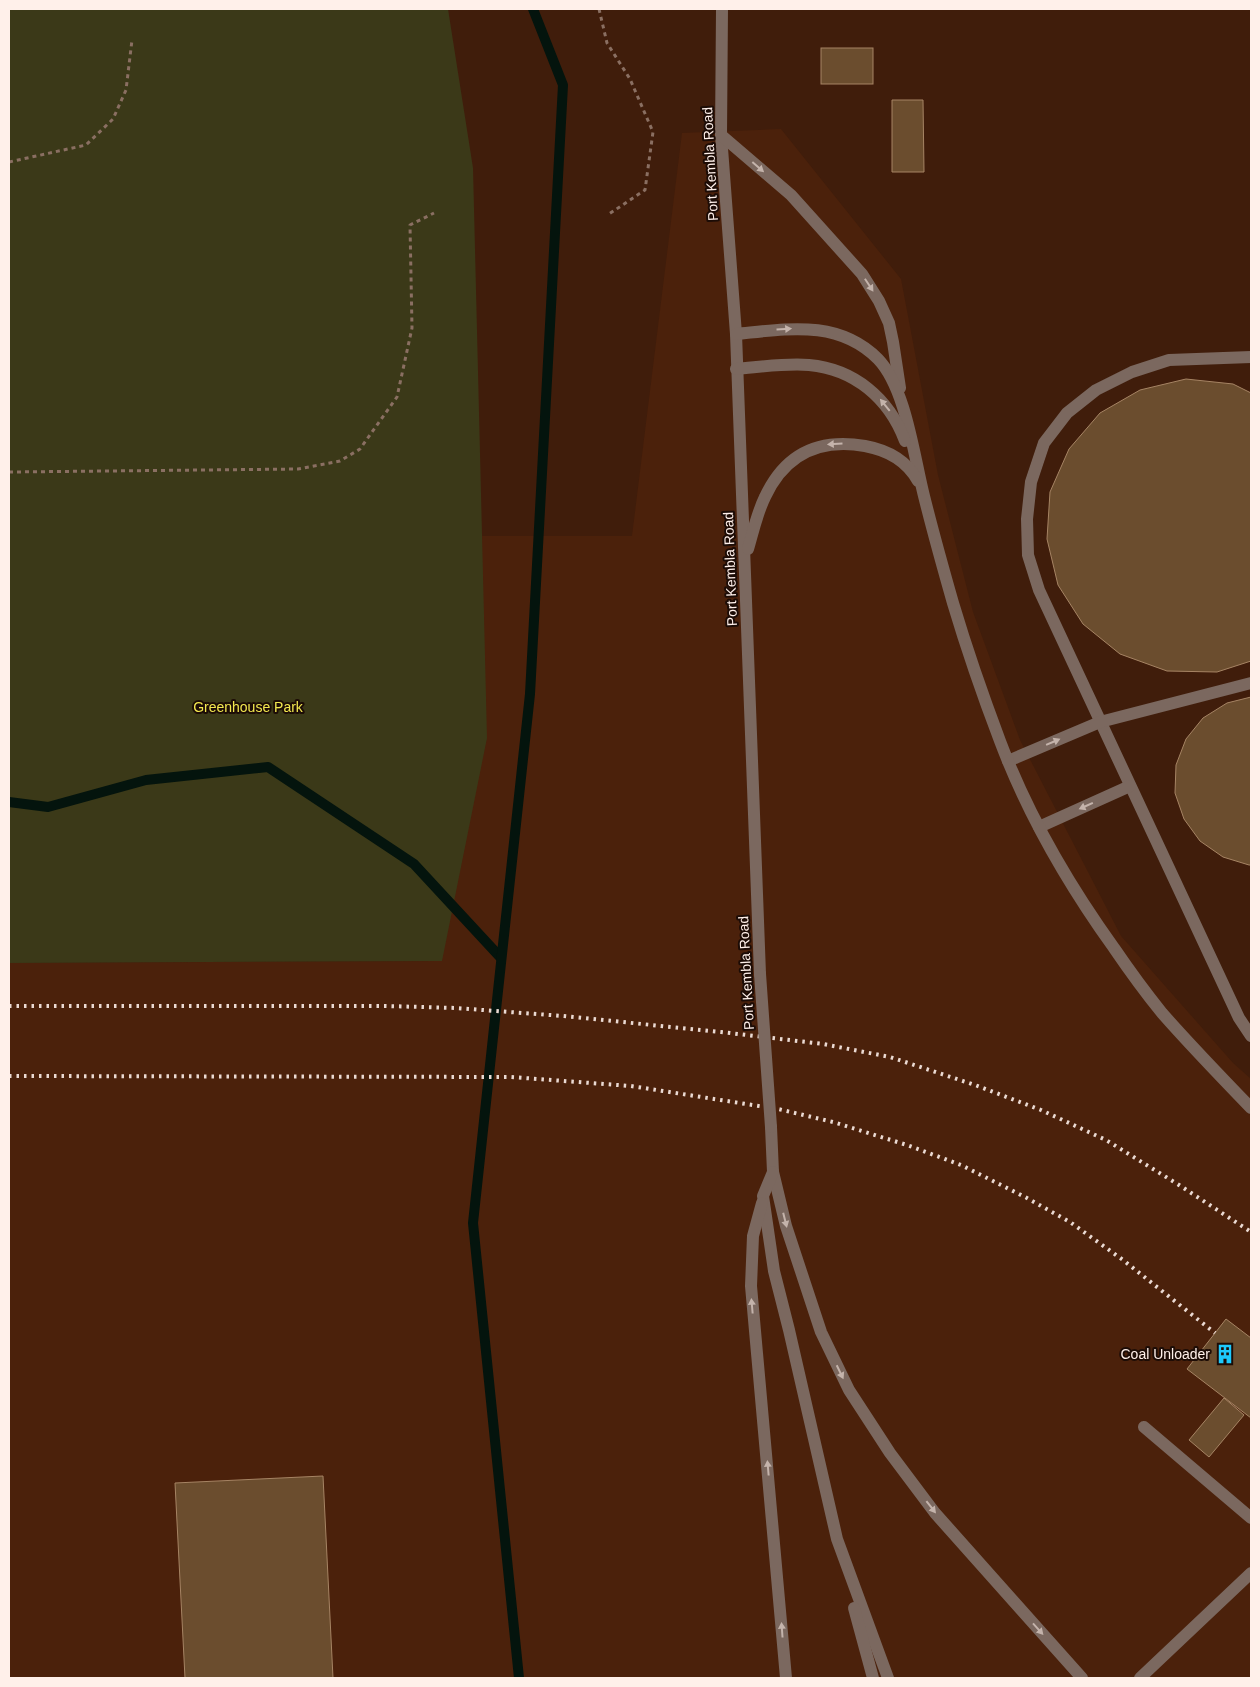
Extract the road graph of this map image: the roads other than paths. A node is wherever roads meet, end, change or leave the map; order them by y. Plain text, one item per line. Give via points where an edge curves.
1 (722, 9) edge
2 (721, 135) junction
3 (736, 334) junction
4 (1251, 357) edge
5 (736, 369) junction
6 (903, 408) junction
7 (920, 485) junction
8 (924, 498) junction
9 (744, 562) junction
10 (1251, 683) edge
11 (1100, 722) junction
12 (1008, 760) junction
13 (1130, 786) junction
14 (1039, 827) junction
15 (1251, 1036) edge
16 (1251, 1108) edge
17 (773, 1172) junction
18 (763, 1196) junction
19 (1144, 1427) dead end
20 (1251, 1518) edge
21 (837, 1539) junction
22 (1251, 1573) edge
23 (786, 1678) edge
24 (872, 1678) edge
25 (888, 1678) edge
26 (1082, 1678) edge
27 (1140, 1678) edge

1 - 2 street, Port Kembla Road
2 - 3 street, Port Kembla Road
2 -> 6 street via 790,195 850,260 871,288 891,330
3 - 5 street, Port Kembla Road
3 -> 6 street via 820,329 850,339 865,348 890,375
4 - 11 street via 1169,360 1132,372 1096,390 1067,413 1044,443 1031,482 1028,556 1039,590
7 -> 5 street via 894,417 884,402 861,382 823,367 807,365
5 - 9 street, Port Kembla Road
6 - 8 street
7 - 8 street
7 -> 9 street via 913,472 898,458 872,448 838,443 809,450 790,464 770,489 759,511
8 - 12 street via 953,604
9 - 17 street, Port Kembla Road, bridge via 760,974
10 - 11 street
12 -> 11 street
11 - 13 street
12 - 14 street
13 -> 14 street
13 - 15 street via 1239,1018
14 - 16 street via 1091,917 1126,966 1160,1011
17 - 18 street
17 -> 26 street via 786,1226 821,1332 849,1390 890,1454 936,1512
18 - 21 street via 774,1271
23 -> 18 street via 751,1286 753,1236
19 - 20 street
21 - 24 street
21 - 25 street
22 - 27 street

